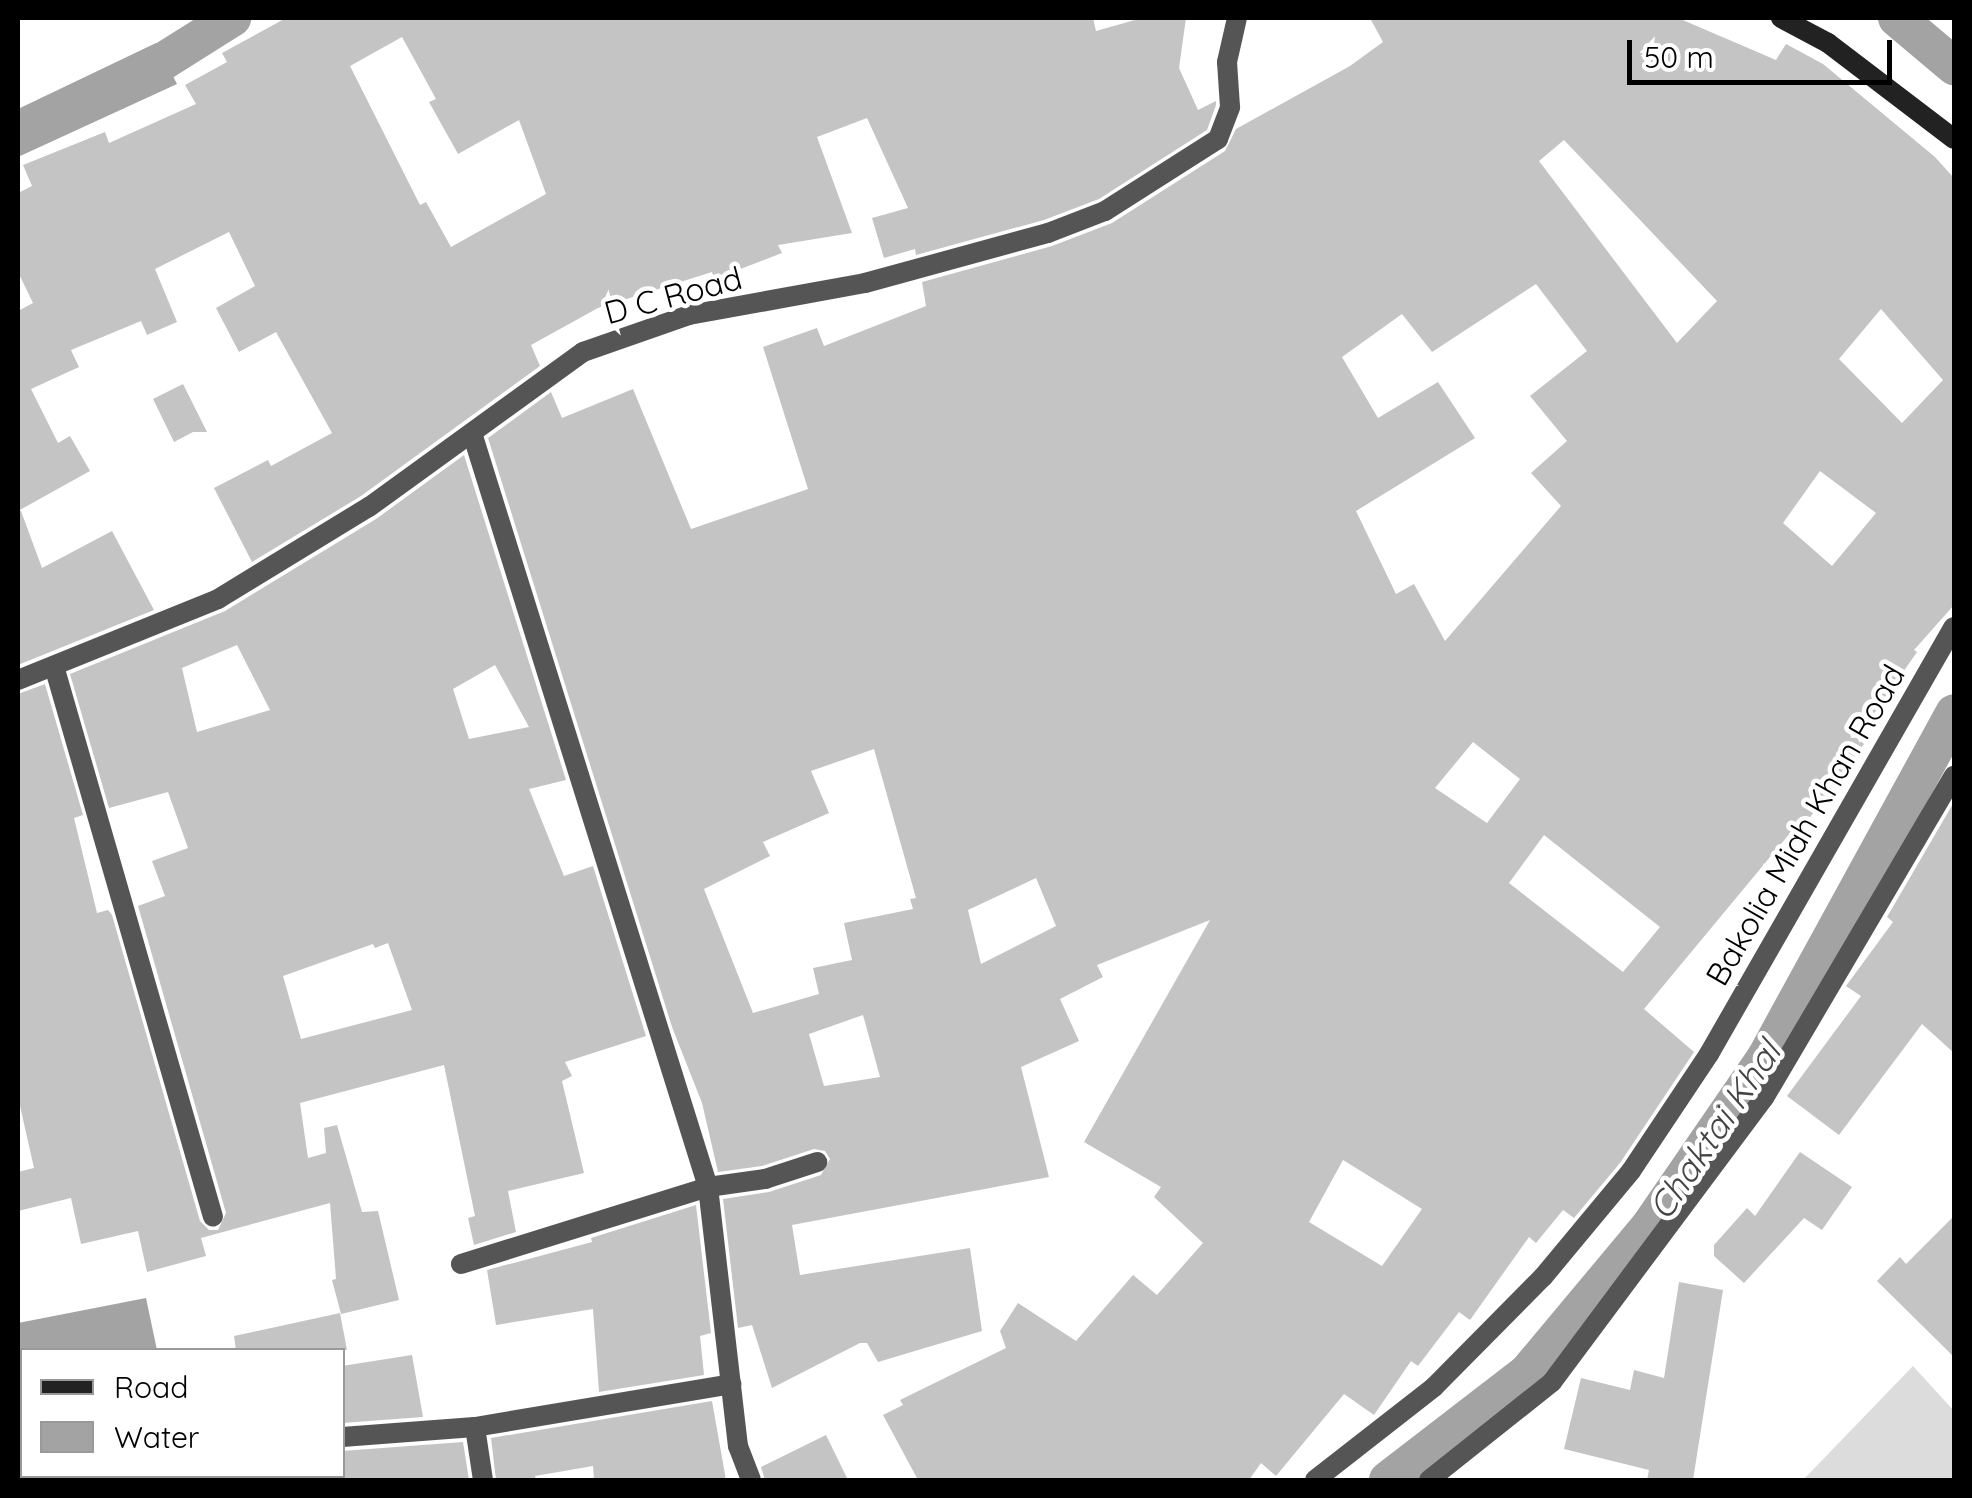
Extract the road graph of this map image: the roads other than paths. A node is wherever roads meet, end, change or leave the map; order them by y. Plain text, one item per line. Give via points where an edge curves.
1 (1237, 18) edge
2 (1781, 18) edge
3 (1954, 139) edge
4 (472, 433) junction
5 (1954, 626) edge
6 (54, 666) junction
7 (18, 680) edge
8 (1954, 776) edge
9 (817, 1162) dead end
10 (708, 1188) junction
11 (213, 1217) dead end
12 (461, 1264) dead end
13 (731, 1384) junction
14 (475, 1427) junction
15 (345, 1436) edge
16 (483, 1480) edge
17 (751, 1480) edge
18 (1315, 1480) edge
19 (1429, 1480) edge

1 - 4 street, D C Road via 1227,62 1230,107 1218,139 1105,210 1048,234 865,283 631,332 583,352
2 - 3 street via 1828,43
4 - 6 street, D C Road via 369,507 218,599
4 - 10 street
5 - 18 street, Bakolia Miah Khan Road via 1709,1054 1631,1171 1543,1277 1434,1387
6 - 7 street, D C Road
6 - 11 street
8 - 19 street via 1764,1098 1729,1145 1552,1382
9 - 10 street
10 - 12 street
10 - 13 street
13 - 14 street
13 - 17 street via 738,1446
14 - 15 street
14 - 16 street

